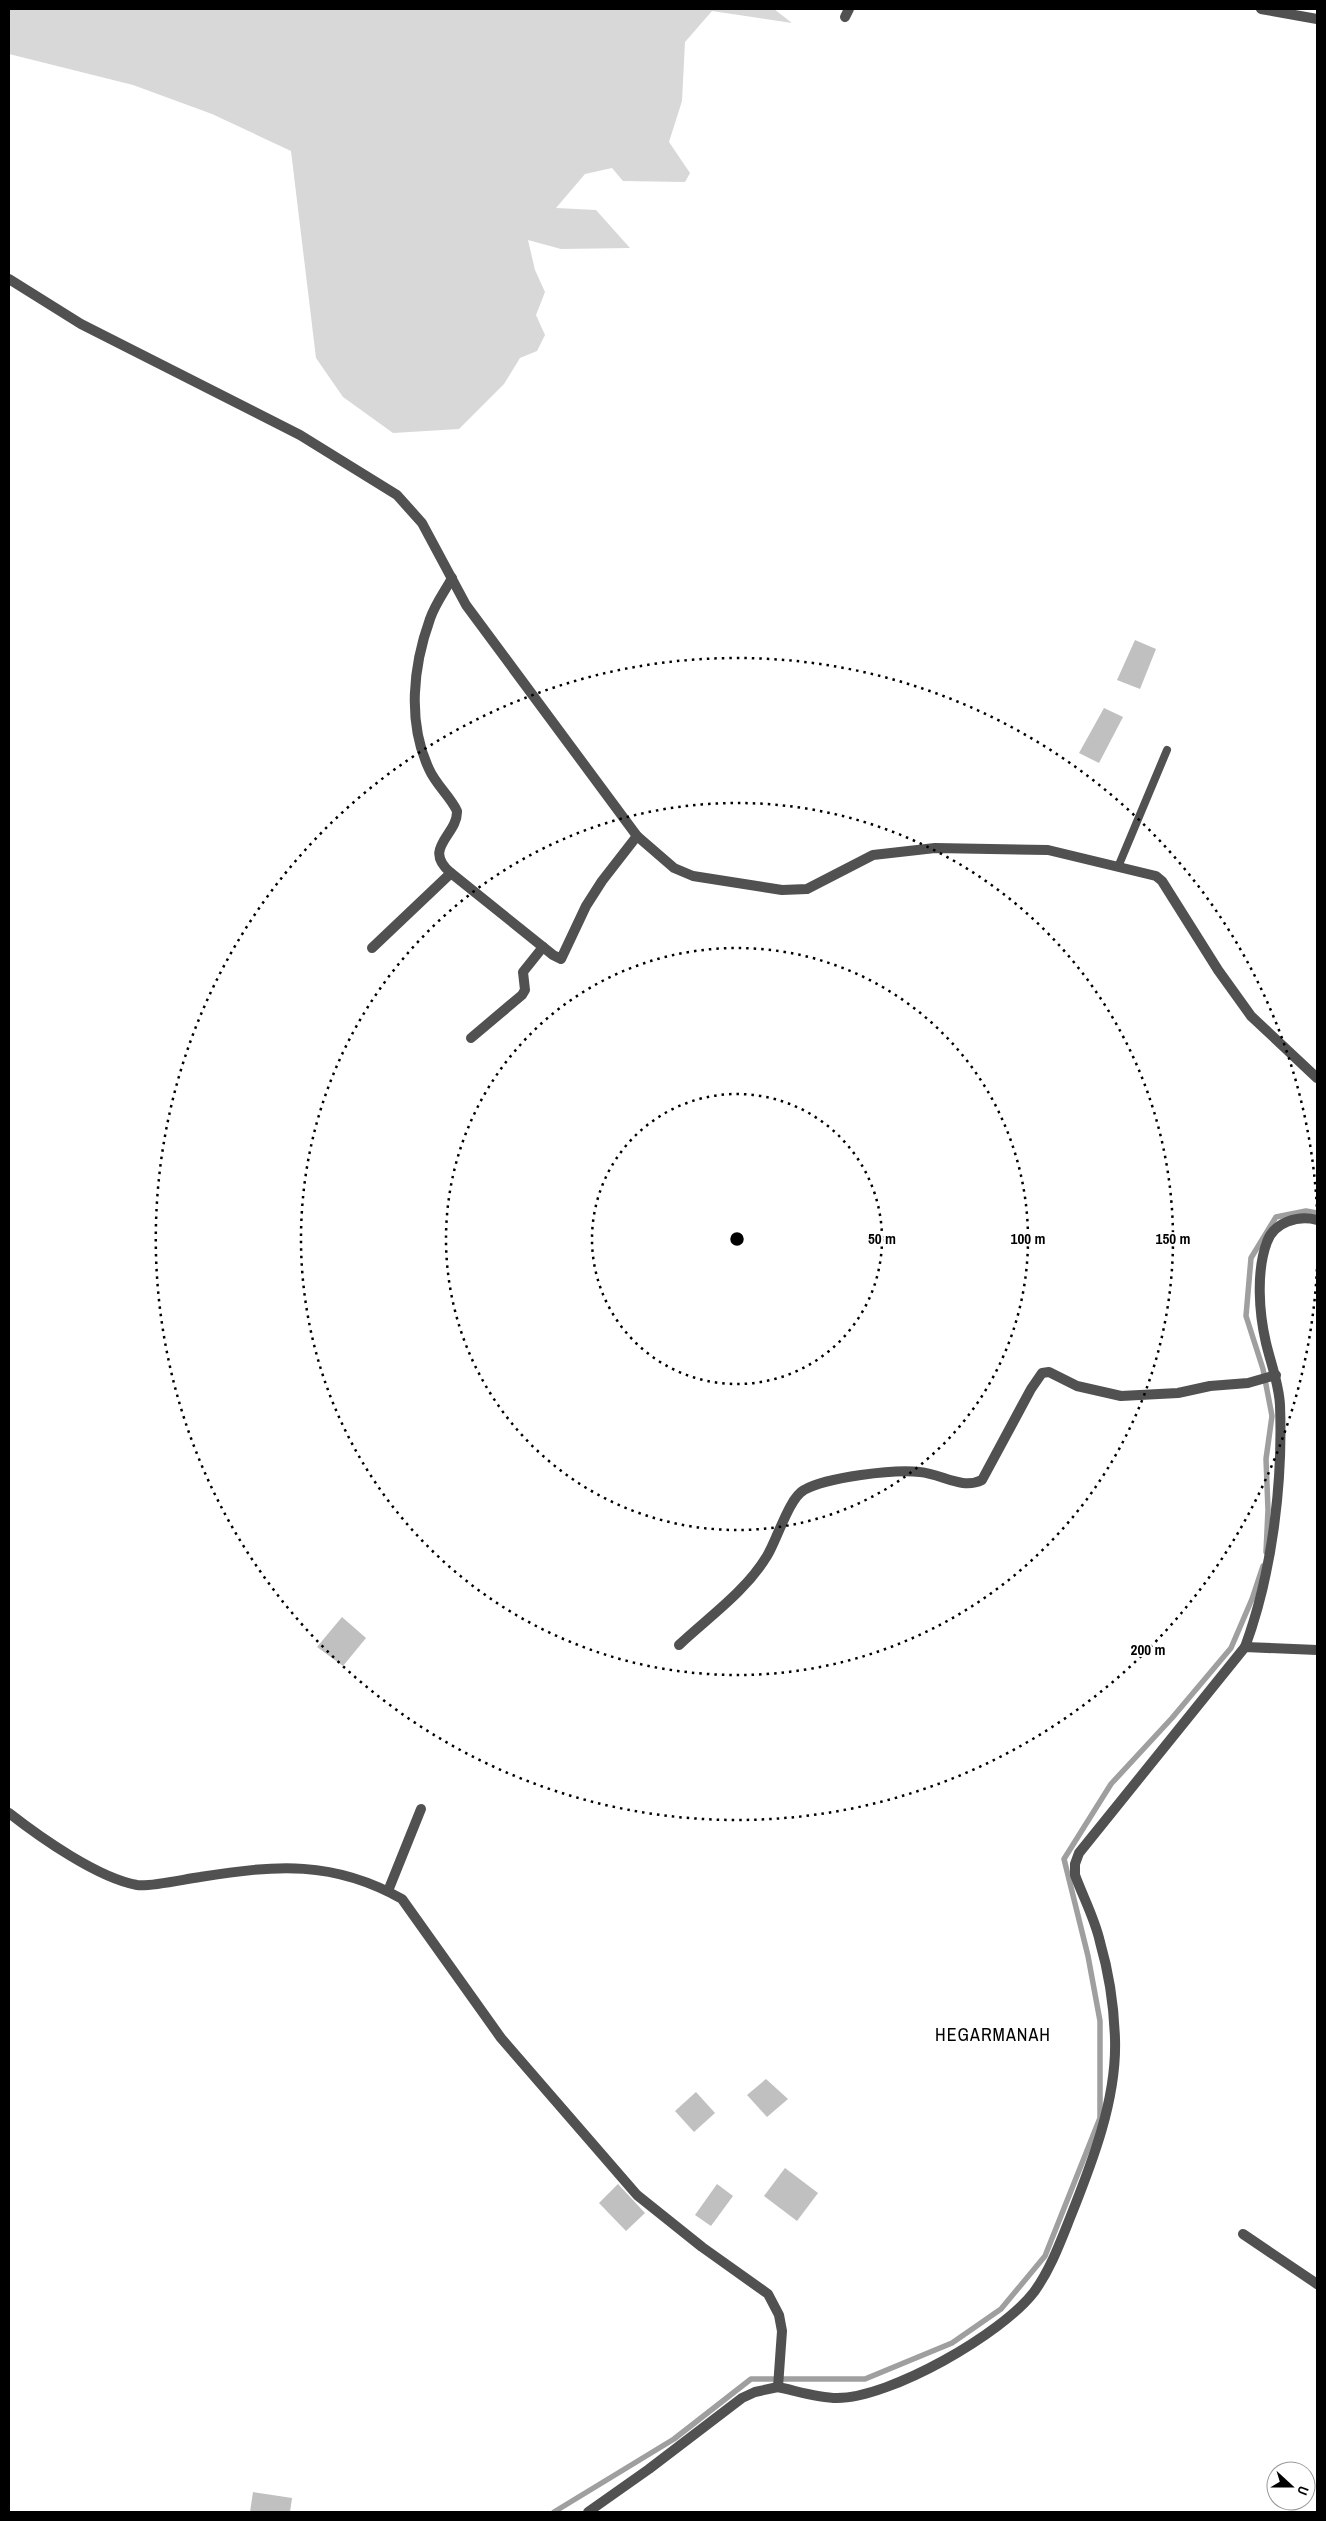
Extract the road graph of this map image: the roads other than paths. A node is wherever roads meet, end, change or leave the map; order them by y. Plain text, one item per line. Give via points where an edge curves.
1 (1261, 9) edge
2 (1317, 19) edge
3 (9, 279) edge
4 (452, 578) junction
5 (1167, 750) dead end
6 (637, 836) junction
7 (1118, 867) junction
8 (451, 872) junction
9 (543, 947) junction
10 (372, 948) dead end
11 (471, 1038) dead end
12 (1317, 1078) edge
13 (1317, 1220) edge
14 (1273, 1376) junction
15 (679, 1645) dead end
16 (1245, 1647) junction
17 (1317, 1650) edge
18 (421, 1809) dead end
19 (9, 1813) edge
20 (388, 1891) junction
21 (1243, 2234) dead end
22 (1317, 2284) edge
23 (778, 2385) junction
24 (588, 2512) edge

1 - 2 street
3 - 4 street via 81,324 300,435 397,495 422,522
4 - 6 street via 466,605
4 - 8 street via 431,617 419,655 414,690 418,732 428,768 457,811 439,853 440,861
5 - 7 lane
6 - 7 street via 674,868 693,876 782,890 807,888 873,855 935,848 1048,850
6 - 9 street via 586,906 563,957 558,958
7 - 12 street via 1162,880 1251,1016
8 - 9 street
8 - 10 street
9 - 11 street via 523,972 525,990 522,994
13 - 14 street via 1286,1222 1273,1229 1267,1241 1261,1273 1261,1309
14 - 15 street via 1178,1393 1121,1396 1077,1386 1048,1372 1042,1373 982,1480 964,1484 920,1472 853,1477 803,1490 794,1498 767,1557 734,1597
14 - 16 street via 1280,1405 1279,1484 1261,1594
16 - 17 street
16 - 23 street via 1079,1852 1075,1864 1075,1874 1100,1940 1110,1992 1115,2040 1110,2095 1094,2156 1054,2256 1034,2292 999,2325 959,2352 909,2379 879,2390 839,2398
18 - 20 street
19 - 20 street via 106,1875 138,1886 255,1869 306,1869 343,1873
20 - 23 street via 402,1900 501,2038 637,2195 768,2294 779,2315 782,2331
21 - 22 street
23 - 24 street via 742,2398

